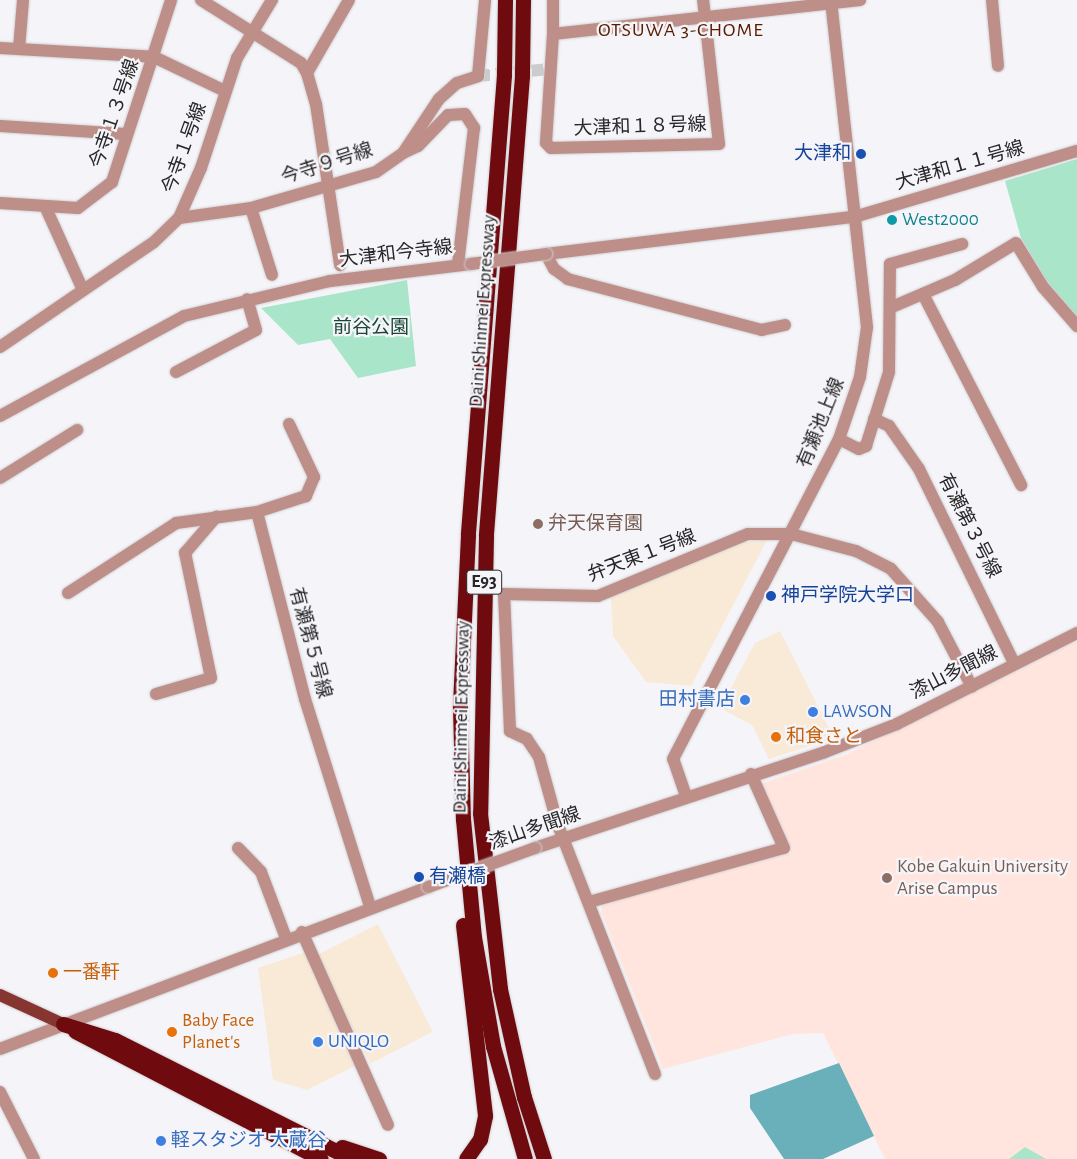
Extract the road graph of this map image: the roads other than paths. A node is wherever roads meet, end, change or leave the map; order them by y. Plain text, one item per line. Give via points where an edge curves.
1 (23, 0) edge
2 (171, 0) edge
3 (201, 0) edge
4 (272, 0) edge
5 (349, 0) edge
6 (485, 0) edge
7 (505, 0) edge
8 (523, 0) edge
9 (553, 0) edge
10 (703, 0) edge
11 (860, 0) edge
12 (992, 0) edge
13 (831, 2) edge
14 (705, 16) junction
15 (254, 31) junction
16 (553, 34) junction
17 (0, 48) edge
18 (19, 49) junction
19 (154, 56) junction
20 (998, 66) dead end
21 (307, 73) junction
22 (225, 92) junction
23 (0, 126) edge
24 (126, 134) junction
25 (1077, 151) edge
26 (403, 153) junction
27 (328, 183) junction
28 (0, 203) edge
29 (46, 206) junction
30 (251, 208) junction
31 (854, 217) junction
32 (179, 218) junction
33 (962, 244) dead end
34 (546, 254) junction
35 (458, 265) junction
36 (340, 266) dead end
37 (272, 275) dead end
38 (84, 290) junction
39 (922, 294) junction
40 (247, 299) junction
41 (892, 307) junction
42 (785, 325) dead end
43 (1077, 326) edge
44 (0, 347) edge
45 (176, 372) dead end
46 (0, 416) edge
47 (874, 419) junction
48 (289, 424) dead end
49 (77, 430) dead end
50 (839, 439) junction
51 (0, 478) edge
52 (1021, 484) dead end
53 (257, 512) junction
54 (216, 517) junction
55 (790, 534) junction
56 (68, 593) dead end
57 (1077, 633) edge
58 (1014, 663) junction
59 (972, 687) junction
60 (156, 694) dead end
61 (460, 707) junction
62 (751, 774) junction
63 (686, 796) junction
64 (562, 838) junction
65 (238, 848) dead end
66 (589, 902) junction
67 (370, 907) junction
68 (302, 932) junction
69 (286, 938) junction
70 (0, 995) edge
71 (63, 1024) junction
72 (0, 1049) edge
73 (656, 1074) dead end
74 (0, 1092) edge
75 (388, 1125) dead end
76 (317, 1139) junction
77 (317, 1158) edge
78 (34, 1159) edge
79 (352, 1159) edge
80 (379, 1159) edge
81 (466, 1159) edge
82 (525, 1159) edge
83 (544, 1159) edge

1 - 18 street
2 - 19 street, 今寺１３号線
3 - 15 street
4 - 15 street, 今寺１号線
5 - 21 street
6 - 26 street, 今寺９号線 via 478,76 457,83 439,99
7 - 61 highway, Daini Shinmei Expressway / E93 via 504,75 468,535
8 - 83 highway, Daini Shinmei Expressway / E93 via 522,76 486,536 480,813 502,998 524,1097
9 - 16 street
10 - 14 street
11 - 13 street
12 - 20 street
13 - 14 street
13 - 31 street, 有瀬池上線
14 - 16 street
14 - 16 street, 大津和１８号線 via 719,144 551,148 546,143
15 - 21 street via 301,63
15 - 22 street, 今寺１号線
17 - 18 street
18 - 19 street
19 - 22 street
19 - 24 street, 今寺１３号線
21 - 27 street
22 - 32 street, 今寺１号線 via 202,168
23 - 24 street
24 - 29 street, 今寺１３号線 via 112,182 78,208
25 - 31 street, 大津和１１号線
26 - 27 street, 今寺９号線 via 376,172
26 - 35 street via 418,146 448,115 465,114 474,128
27 - 30 street, 今寺９号線
27 - 36 street
28 - 29 street, 今寺１３号線
29 - 38 street
30 - 32 street, 今寺９号線
30 - 37 street
31 - 34 street, 大津和今寺線
31 - 50 street, 有瀬池上線 via 867,327 860,378
32 - 38 street, 今寺１号線 via 154,242
33 - 41 street via 890,264
34 - 35 street, 大津和今寺線, bridge
34 - 42 street via 554,269 568,279 762,330
35 - 40 street, 大津和今寺線 via 330,281
38 - 44 street, 今寺１号線
39 - 41 street
39 - 43 street via 989,262 1016,243 1043,287
39 - 52 street
40 - 45 street via 256,330
40 - 46 street, 大津和今寺線 via 184,316
41 - 47 street via 888,372
47 - 50 street via 866,446 859,449
47 - 58 street, 有瀬第３号線 via 889,426 919,469
48 - 53 street via 314,478 306,496
49 - 51 street
50 - 55 street, 有瀬池上線
53 - 54 street
53 - 67 street, 有瀬第５号線 via 304,699
54 - 56 street via 176,523
54 - 60 street via 185,553 211,678
55 - 59 street, 弁天東１号線 via 856,551 890,569 917,593 938,622
55 - 63 street, 有瀬池上線 via 673,759
55 - 64 street, 弁天東１号線 via 748,534 598,596 504,594 510,731 527,739 539,758
57 - 58 street, 漆山多聞線
58 - 59 street, 漆山多聞線
59 - 62 street, 漆山多聞線 via 825,752
61 - 81 highway via 457,798 461,892 485,1103 480,1140
61 - 82 highway, Daini Shinmei Expressway / E93 via 463,819 474,937 493,1046
62 - 63 street, 漆山多聞線
62 - 66 street via 784,848
63 - 64 street, 漆山多聞線
64 - 66 street
64 - 67 street, 漆山多聞線, bridge
65 - 69 street via 261,872
66 - 73 street
67 - 68 street, 漆山多聞線
68 - 69 street, 漆山多聞線
68 - 75 street
69 - 71 street, 漆山多聞線
70 - 71 main road
71 - 72 street, 漆山多聞線
71 - 76 highway via 116,1040
71 - 77 highway
74 - 78 street
76 - 79 highway
76 - 80 highway

